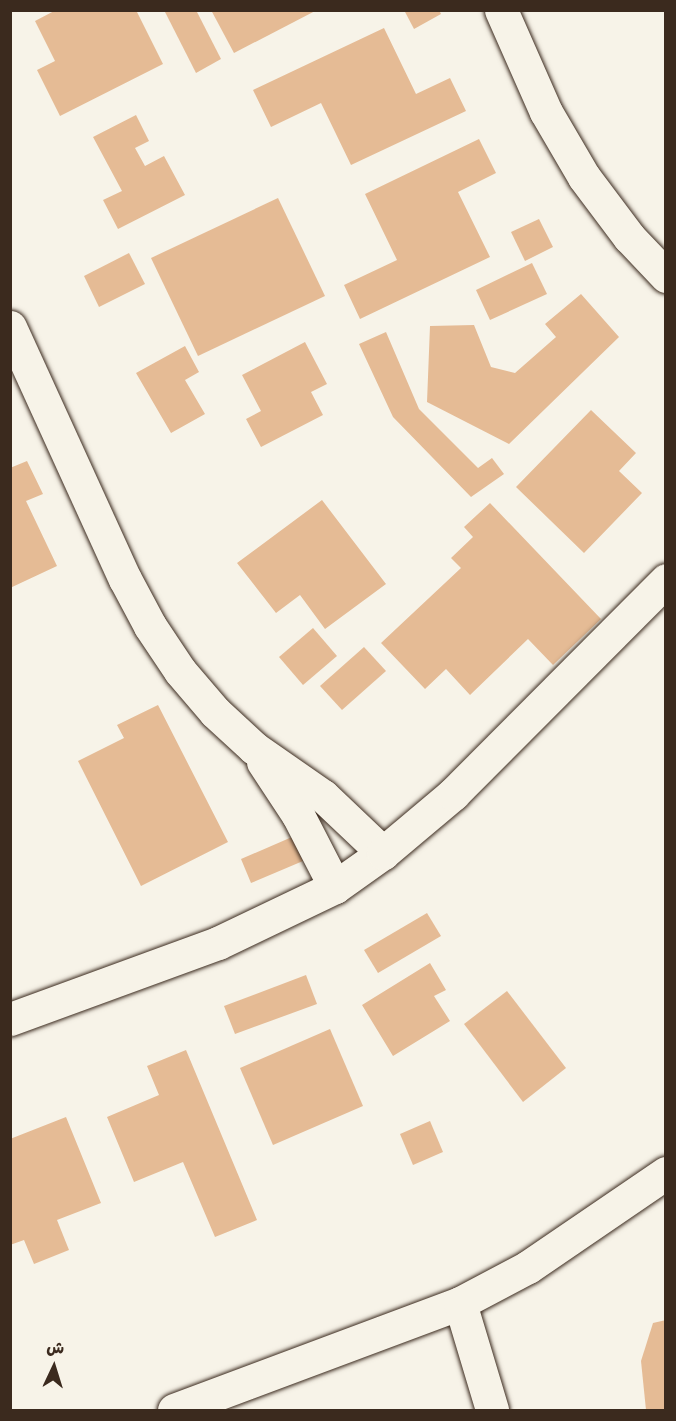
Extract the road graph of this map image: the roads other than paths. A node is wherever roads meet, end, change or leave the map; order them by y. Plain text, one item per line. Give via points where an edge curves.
1 (501, 10) edge
2 (666, 276) edge
3 (10, 327) edge
4 (666, 580) edge
5 (254, 748) junction
6 (383, 853) junction
7 (335, 887) junction
8 (10, 1019) edge
9 (666, 1173) edge
10 (460, 1303) junction
11 (174, 1410) edge
12 (492, 1410) edge

1 - 2 street via 546,112 584,177 629,237
3 - 5 street via 150,626 215,712
4 - 6 street via 453,794
5 - 6 street via 323,796
5 - 7 street via 298,815
6 - 7 street
7 - 8 street via 218,943
9 - 10 street via 528,1267
10 - 11 street
10 - 12 street

